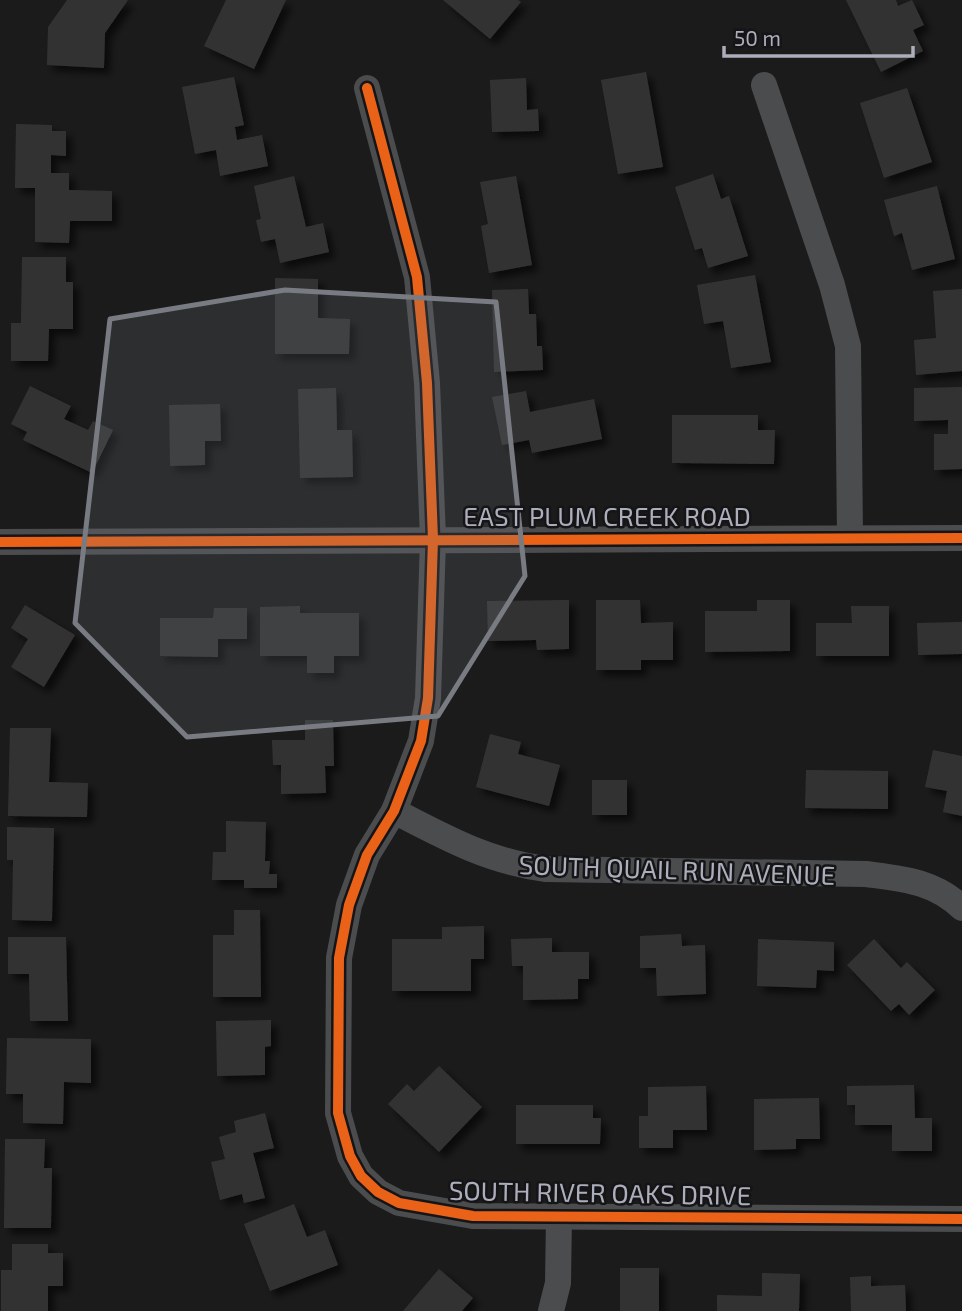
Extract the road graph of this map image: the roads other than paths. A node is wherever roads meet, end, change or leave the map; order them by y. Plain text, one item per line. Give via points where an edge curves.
1 (765, 85) dead end
2 (367, 88) dead end
3 (850, 537) junction
4 (962, 538) edge
5 (433, 539) junction
6 (0, 542) edge
7 (394, 811) junction
8 (962, 908) edge
9 (559, 1216) junction
10 (962, 1219) edge
11 (551, 1311) edge

1 - 3 street via 848,346
2 - 5 street, SOUTH RIVER OAKS DRIVE via 416,277 427,383
3 - 4 street, EAST PLUM CREEK ROAD
3 - 5 street, EAST PLUM CREEK ROAD
5 - 6 street, EAST PLUM CREEK ROAD
5 - 7 street, SOUTH RIVER OAKS DRIVE via 428,698 417,757
7 - 8 street, SOUTH QUAIL RUN AVENUE via 511,864 546,869 866,874 933,886
7 - 9 street, SOUTH RIVER OAKS DRIVE via 362,867 339,958 336,1093 342,1136 361,1176 400,1203 473,1216
9 - 10 street, SOUTH RIVER OAKS DRIVE
9 - 11 street via 558,1283

